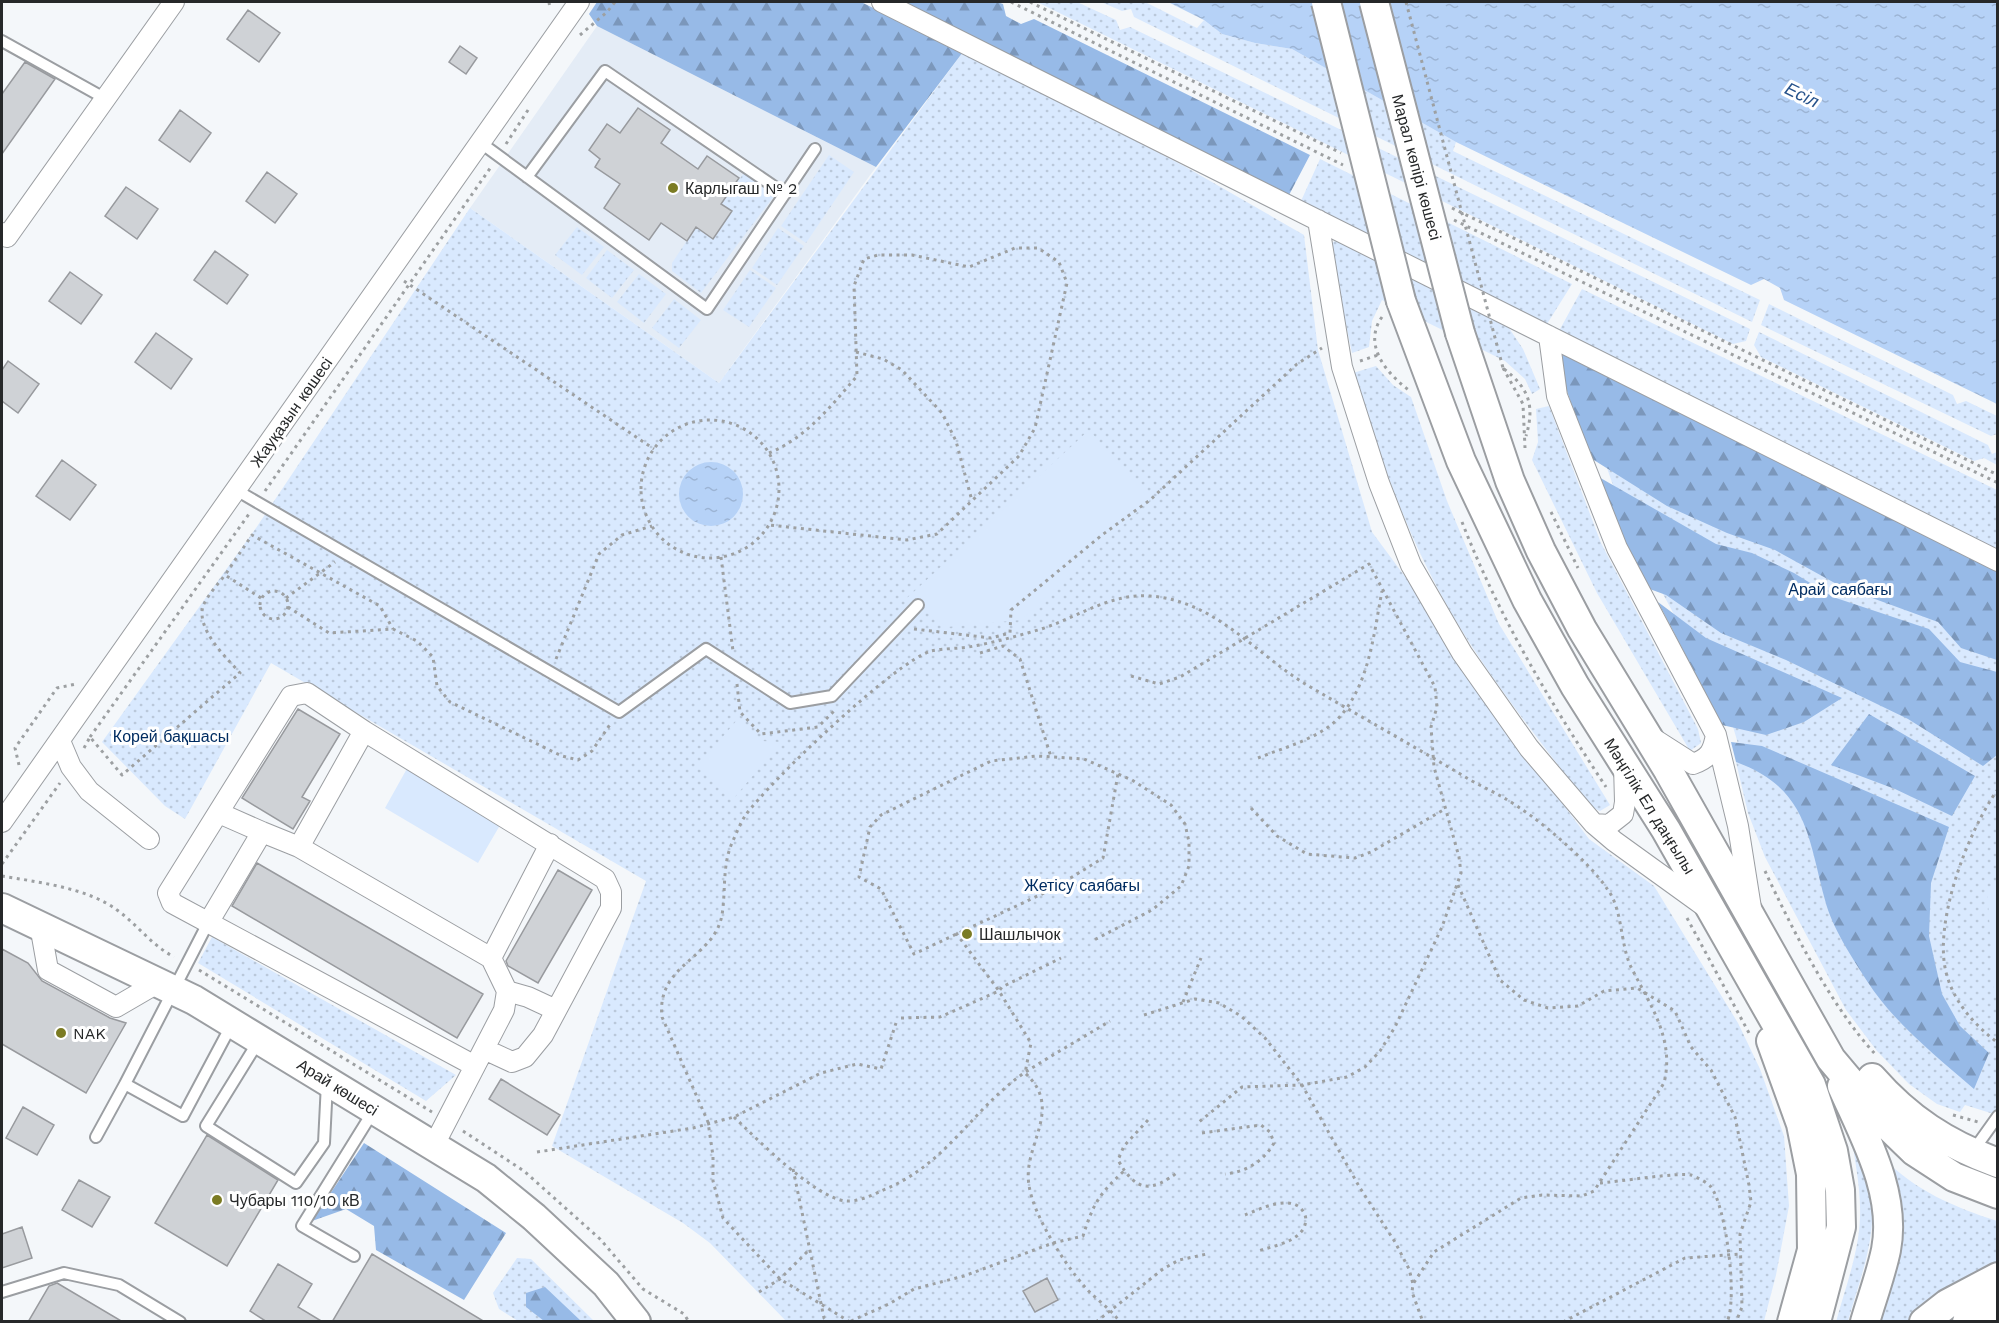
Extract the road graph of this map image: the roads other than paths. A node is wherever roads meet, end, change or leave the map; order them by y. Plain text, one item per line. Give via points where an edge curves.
1 (174, 2) edge
2 (579, 2) edge
3 (882, 2) edge
4 (1326, 2) edge
5 (1374, 2) edge
6 (2, 41) edge
7 (106, 99) junction
8 (481, 143) junction
9 (815, 149) dead end
10 (527, 177) junction
11 (784, 194) junction
12 (1318, 220) junction
13 (2, 233) edge
14 (1460, 333) joint
15 (1549, 336) junction
16 (236, 490) junction
17 (1998, 561) edge
18 (918, 605) dead end
19 (364, 731) junction
20 (1645, 733) junction
21 (1716, 735) junction
22 (60, 741) junction
23 (1624, 762) junction
24 (219, 813) junction
25 (2, 822) edge
26 (1594, 824) junction
27 (262, 832) junction
28 (149, 838) dead end
29 (550, 844) junction
30 (299, 847) junction
31 (2, 908) edge
32 (1716, 914) junction
33 (208, 923) junction
34 (40, 925) junction
35 (1758, 928) junction
36 (491, 958) junction
37 (1745, 968) junction
38 (165, 986) junction
39 (507, 991) junction
40 (556, 1010) junction
41 (233, 1023) junction
42 (260, 1039) junction
43 (480, 1057) junction
44 (1831, 1059) junction
45 (327, 1080) junction
46 (125, 1084) junction
47 (374, 1110) junction
48 (1995, 1121) edge
49 (96, 1137) dead end
50 (434, 1145) junction
51 (1971, 1153) junction
52 (1998, 1163) edge
53 (1998, 1194) edge
54 (354, 1256) dead end
55 (1992, 1288) edge
56 (2, 1292) edge
57 (180, 1322) edge
58 (636, 1322) edge
59 (1792, 1322) edge
60 (1816, 1322) edge
61 (1865, 1322) edge
62 (1924, 1322) edge
63 (1967, 1322) edge

1 - 7 street
2 - 8 street, Жауқазын көшесі
3 - 12 street
4 - 23 main road, Мәңгілік Ел даңғылы, bridge via 1392,308 1497,541 1575,686
5 - 14 main road, Марал көпірі көшесі, bridge
6 - 7 lane
7 - 13 street via 7,237
8 - 10 lane
8 - 16 street, Жауқазын көшесі
9 - 11 lane
10 - 11 lane via 605,71
10 - 11 lane via 707,309
12 - 15 street
12 - 26 street via 1342,367 1379,483 1411,565 1462,653 1529,748
14 - 20 main road, Мәңгілік Ел даңғылы via 1510,481 1541,551 1582,629
15 - 17 street
15 - 21 street via 1557,396 1617,548
16 - 18 lane via 619,712 706,649 790,703 832,696
16 - 22 street, Жауқазын көшесі
19 - 24 street via 307,693 291,696
19 - 29 street
19 - 30 street
20 - 21 street via 1693,764 1705,760 1713,751
20 - 35 main road, Мәңгілік Ел даңғылы
21 - 35 street
22 - 25 street, Жауқазын көшесі
22 - 28 street via 71,767 89,790
23 - 26 street via 1623,814 1609,825
23 - 32 main road, Мәңгілік Ел даңғылы
24 - 27 street
24 - 33 street via 168,893 172,903
26 - 32 street
27 - 30 street
27 - 33 street
29 - 36 street
29 - 40 street via 605,879 611,892 611,908
30 - 36 street
31 - 34 main road, Арай көшесі
32 - 37 main road, Мәңгілік Ел даңғылы
33 - 38 lane via 186,963
33 - 43 street
34 - 38 main road, Арай көшесі
34 - 38 street via 48,970 116,1007
35 - 44 main road, Мәңгілік Ел даңғылы
35 - 51 main road via 1832,1032 1897,1106
36 - 39 street
37 - 59 main road via 1801,1124 1811,1174 1812,1250
37 - 60 main road, Мәңгілік Ел даңғылы via 1811,1085 1833,1151 1841,1227
38 - 41 main road, Арай көшесі
38 - 46 lane
39 - 40 street
39 - 43 street via 504,1010
40 - 43 street via 525,1057 512,1062
41 - 42 main road, Арай көшесі
41 - 46 lane via 183,1116
42 - 45 main road, Арай көшесі
42 - 45 lane via 206,1126 296,1183 324,1143
43 - 50 street
44 - 53 main road, Мәңгілік Ел даңғылы via 1914,1151 1954,1177
44 - 61 main road via 1880,1175 1887,1210 1886,1248
45 - 47 main road, Арай көшесі
46 - 49 lane
47 - 50 main road, Арай көшесі
47 - 54 lane via 302,1226
48 - 51 lane
50 - 58 main road, Арай көшесі via 534,1217 606,1284
51 - 52 main road
55 - 62 main road via 1947,1304
55 - 63 main road
56 - 57 lane via 64,1273 119,1285

